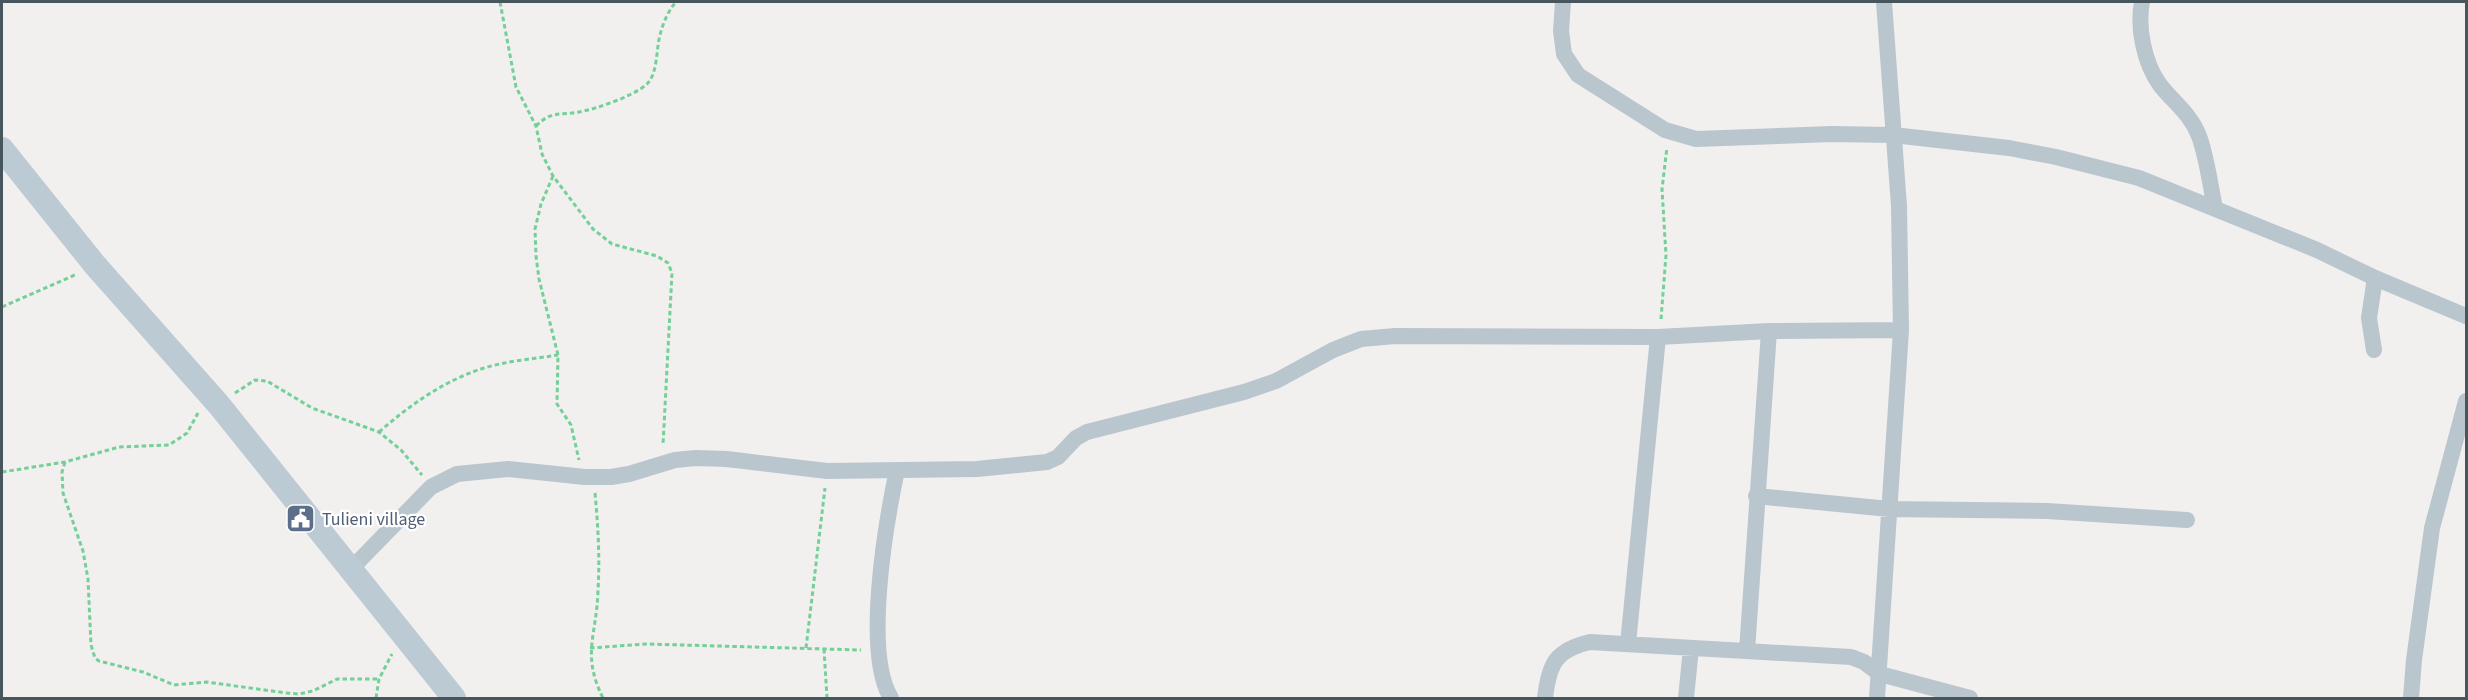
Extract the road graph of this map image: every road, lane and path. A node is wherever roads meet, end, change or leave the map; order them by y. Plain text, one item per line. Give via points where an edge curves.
1 (500, 2) edge
2 (676, 2) edge
3 (1563, 2) edge
4 (1884, 2) edge
5 (2142, 2) edge
6 (536, 126) junction
7 (1665, 130) junction
8 (1893, 135) junction
9 (2, 150) edge
10 (553, 176) junction
11 (2215, 208) junction
12 (95, 265) junction
13 (2375, 278) junction
14 (2, 307) edge
15 (2466, 316) edge
16 (1901, 330) junction
17 (1769, 331) junction
18 (1658, 337) junction
19 (2374, 350) dead end
20 (558, 355) junction
21 (213, 399) junction
22 (2466, 400) edge
23 (379, 432) junction
24 (65, 462) junction
25 (663, 463) junction
26 (897, 470) junction
27 (827, 471) junction
28 (2, 472) edge
29 (590, 477) junction
30 (431, 487) junction
31 (1756, 496) junction
32 (1889, 509) junction
33 (2187, 520) dead end
34 (351, 569) junction
35 (404, 635) junction
36 (1628, 644) junction
37 (590, 648) junction
38 (806, 648) junction
39 (1690, 648) junction
40 (824, 649) junction
41 (879, 651) junction
42 (1747, 651) junction
43 (1880, 674) junction
44 (379, 679) junction
45 (376, 699) edge
46 (454, 699) edge
47 (603, 699) edge
48 (827, 699) edge
49 (891, 699) edge
50 (1545, 699) edge
51 (1686, 699) edge
52 (1877, 699) edge
53 (1970, 699) edge
54 (2411, 699) edge

1 - 6 path via 516,87
2 - 6 path via 660,33 650,82 591,109 550,115
3 - 7 street via 1564,54 1578,75
4 - 8 street
5 - 11 street via 2139,16 2150,66 2199,135
6 - 10 path via 542,154
7 - 8 street via 1696,139
7 - 18 path via 1662,189 1666,255
8 - 11 street via 2056,157 2139,178
8 - 16 street
9 - 12 street
10 - 20 path via 535,229 539,279
10 - 25 path via 593,229 612,244 657,256 668,263 672,273
11 - 13 street
12 - 14 path
12 - 21 street
13 - 15 street
13 - 19 street via 2369,318
16 - 17 street
16 - 32 street
17 - 18 street
17 - 31 street
18 - 26 street via 1458,335 1361,339 1276,381 1087,432 1058,458 1047,462 943,471
18 - 36 street
20 - 23 path via 482,368 455,379 403,411
20 - 29 path via 557,404 571,425
21 - 23 path via 260,379 312,408
21 - 24 path via 187,433 169,445 118,447
21 - 34 street
22 - 54 street via 2432,528
23 - 30 path via 401,450
24 - 28 path
24 - 44 path via 63,493 83,552 94,658 174,685 206,682 299,694 337,679
25 - 27 street via 727,459
25 - 29 street via 629,474
26 - 27 street
26 - 41 street via 881,568
27 - 38 path
29 - 30 street via 486,470 457,474
29 - 37 path via 599,568
30 - 34 street
31 - 32 street
31 - 42 street
32 - 33 street via 2047,511
32 - 43 street
34 - 35 street
35 - 44 path
35 - 46 street
36 - 39 street
36 - 50 street via 1590,642 1568,648 1555,660
37 - 38 path via 646,644
37 - 47 path via 591,671
38 - 40 path
39 - 42 street
39 - 51 street
40 - 41 path
40 - 48 path
41 - 49 street via 883,680
42 - 43 street via 1851,657
43 - 52 street
43 - 53 street
44 - 45 path

